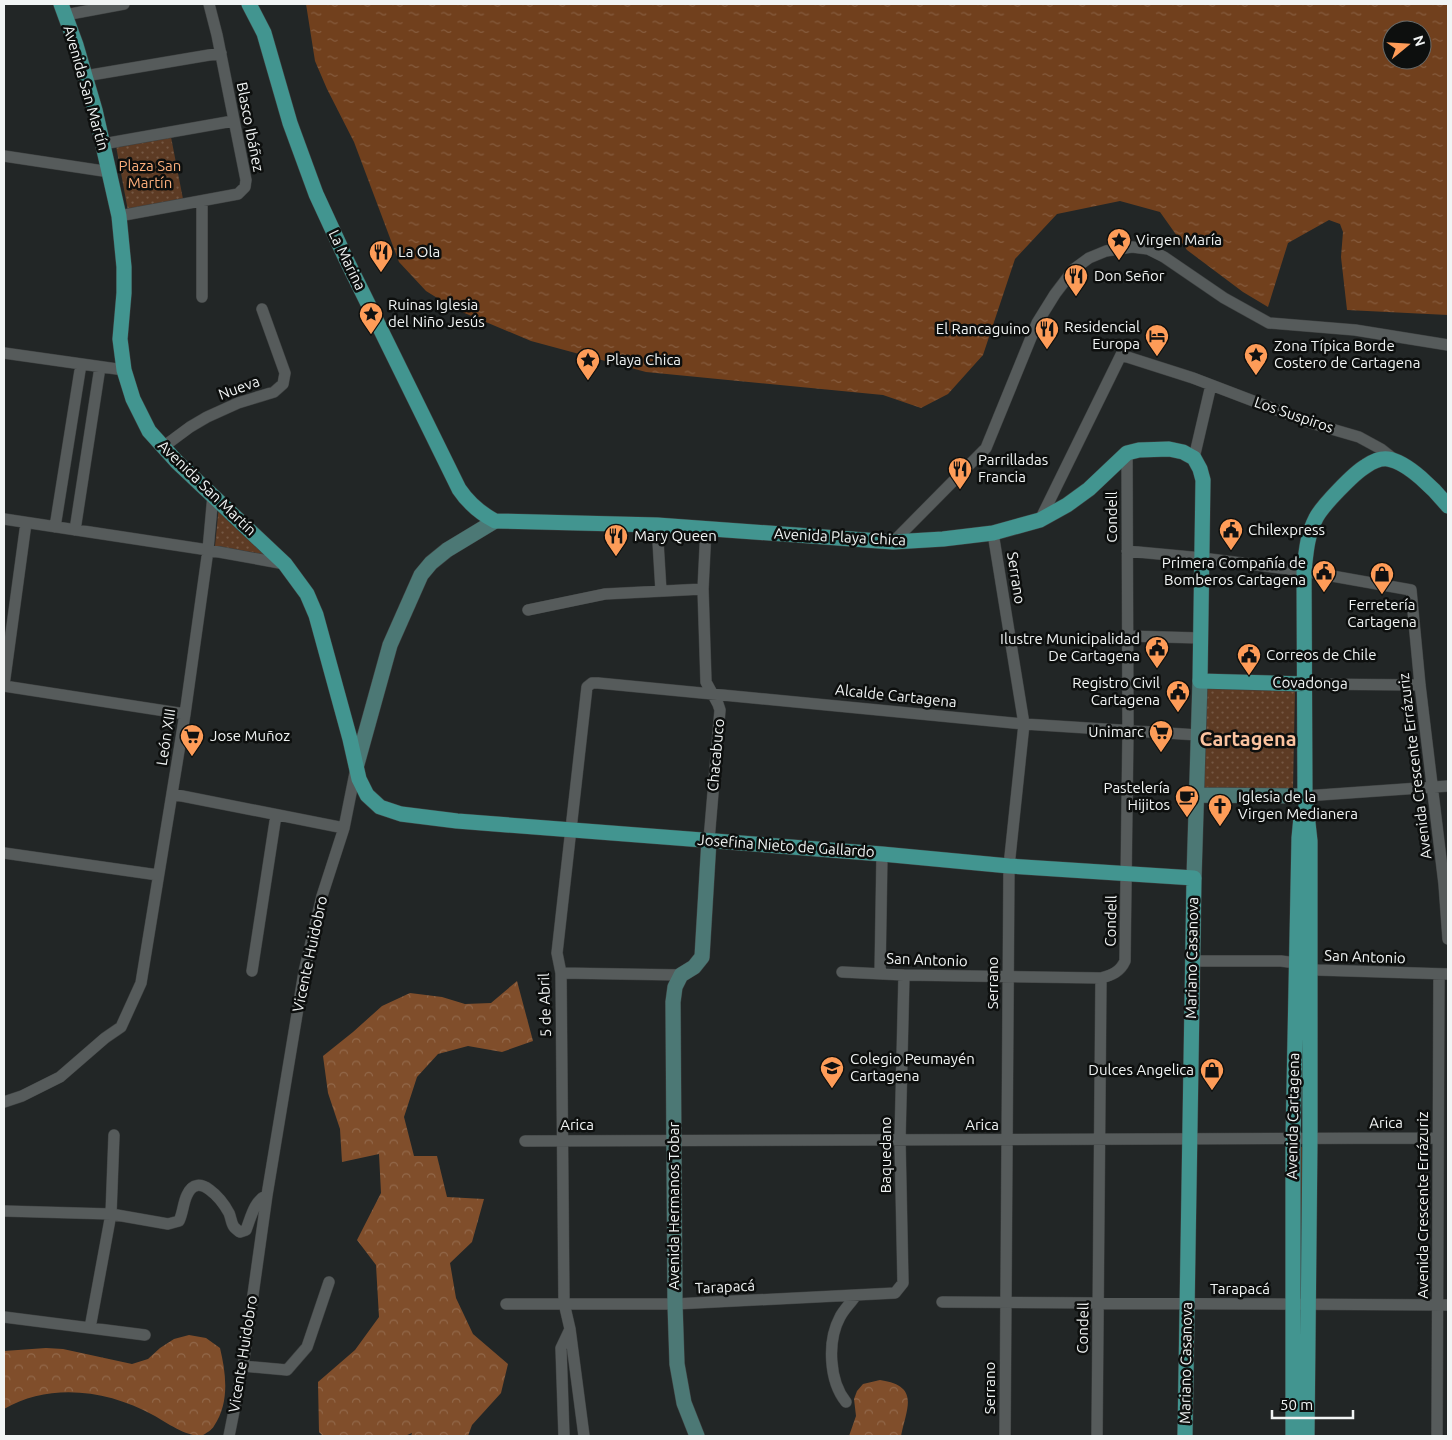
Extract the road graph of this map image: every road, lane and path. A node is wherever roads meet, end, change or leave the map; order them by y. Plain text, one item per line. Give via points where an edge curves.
1 (124, 4) edge
2 (209, 4) edge
3 (249, 4) edge
4 (63, 10) edge
5 (220, 53) junction
6 (85, 76) junction
7 (233, 120) junction
8 (104, 144) junction
9 (4, 156) edge
10 (110, 172) junction
11 (202, 201) junction
12 (120, 216) junction
13 (202, 297) dead end
14 (262, 309) dead end
15 (1448, 345) edge
16 (4, 353) edge
17 (81, 364) junction
18 (100, 367) junction
19 (124, 370) junction
20 (1210, 385) junction
21 (163, 447) junction
22 (1127, 453) junction
23 (1194, 458) junction
24 (1401, 464) junction
25 (214, 495) junction
26 (1448, 506) edge
27 (4, 519) edge
28 (1040, 520) junction
29 (495, 522) junction
30 (26, 523) junction
31 (657, 525) junction
32 (55, 527) junction
33 (706, 528) junction
34 (75, 530) junction
35 (993, 532) junction
36 (893, 542) junction
37 (208, 550) junction
38 (1127, 551) junction
39 (1202, 558) junction
40 (285, 564) junction
41 (1304, 571) junction
42 (703, 589) junction
43 (661, 591) junction
44 (528, 610) dead end
45 (1127, 636) junction
46 (1200, 638) junction
47 (1200, 681) junction
48 (592, 683) joint
49 (1305, 684) junction
50 (4, 685) edge
51 (1420, 685) junction
52 (712, 693) junction
53 (184, 714) junction
54 (1024, 724) junction
55 (1128, 730) junction
56 (1198, 734) junction
57 (357, 764) junction
58 (1448, 786) edge
59 (1432, 787) junction
60 (172, 794) junction
61 (1197, 795) junction
62 (1305, 796) junction
63 (380, 806) joint
64 (276, 815) junction
65 (344, 828) junction
66 (570, 829) junction
67 (709, 840) junction
68 (4, 853) edge
69 (882, 854) junction
70 (1009, 866) junction
71 (1127, 873) junction
72 (158, 875) junction
73 (1194, 878) junction
74 (1448, 940) edge
75 (1192, 961) junction
76 (1303, 965) junction
77 (252, 971) dead end
78 (842, 972) dead end
79 (561, 974) junction
80 (880, 974) junction
81 (1444, 974) edge
82 (681, 975) junction
83 (904, 975) junction
84 (1008, 977) junction
85 (1101, 978) junction
86 (4, 1102) edge
87 (114, 1135) dead end
88 (1438, 1138) junction
89 (1293, 1139) junction
90 (1310, 1139) junction
91 (562, 1140) junction
92 (674, 1140) junction
93 (900, 1140) junction
94 (1007, 1140) junction
95 (1100, 1140) junction
96 (1190, 1140) junction
97 (525, 1141) dead end
98 (267, 1195) junction
99 (4, 1211) edge
100 (111, 1214) junction
101 (329, 1282) dead end
102 (856, 1296) junction
103 (942, 1302) dead end
104 (564, 1303) junction
105 (1006, 1303) junction
106 (1098, 1303) junction
107 (506, 1304) dead end
108 (675, 1304) junction
109 (1187, 1304) junction
110 (1292, 1304) junction
111 (1308, 1304) junction
112 (1443, 1305) edge
113 (4, 1318) edge
114 (90, 1328) junction
115 (570, 1329) junction
116 (145, 1335) dead end
117 (243, 1366) junction
118 (846, 1402) dead end
119 (229, 1436) edge
120 (564, 1436) edge
121 (584, 1436) edge
122 (697, 1436) edge
123 (1005, 1436) edge
124 (1097, 1436) edge
125 (1185, 1436) edge
126 (1293, 1436) edge
127 (1307, 1436) edge
128 (1437, 1436) edge

1 - 4 street
2 - 5 street, Blasco Ibáñez
3 - 29 main road, La Marina via 264,33 303,162 331,227 458,489 472,506
4 - 6 main road, Avenida San Martín
5 - 6 street
5 - 7 street, Blasco Ibáñez
6 - 8 main road, Avenida San Martín
7 - 8 street
7 - 11 street, Blasco Ibáñez via 245,187 238,194
8 - 10 main road, Avenida San Martín
9 - 10 street
10 - 12 main road, Avenida San Martín
11 - 12 street, Blasco Ibáñez
11 - 13 street
12 - 19 main road, Avenida San Martín via 124,267 120,339
14 - 21 street, Nueva via 285,373 283,384 274,392 207,417
15 - 36 street via 1355,330 1269,322 1224,298 1148,249 1117,248 1097,254 1074,269 1037,323 986,448
16 - 17 street
17 - 18 street
17 - 32 street
18 - 19 street
18 - 34 street
19 - 21 main road, Avenida San Martín via 149,431
20 - 23 street
20 - 24 street, Los Suspiros via 1311,423 1359,437
20 - 28 street, Los Suspiros via 1122,355
21 - 25 main road, Avenida San Martín
22 - 23 main road via 1169,449
22 - 28 main road, Avenida Playa Chica via 1089,489
22 - 38 street, Condell
23 - 39 main road, Mariano Casanova via 1202,480
24 - 26 main road, Los Suspiros via 1424,480
24 - 41 main road, Avenida Cartagena via 1388,459 1372,462 1325,505 1310,534
25 - 37 street, León XIII
25 - 40 main road, Avenida San Martín
27 - 30 street
28 - 35 main road, Avenida Playa Chica
29 - 31 main road, Avenida Playa Chica
29 - 57 street, Vicente Huidobro via 447,550 421,575 390,645
30 - 32 street
30 - 50 street
31 - 33 main road, Avenida Playa Chica
31 - 43 street
32 - 34 street
33 - 36 main road, Avenida Playa Chica
33 - 42 street, Chacabuco
34 - 37 street
35 - 36 main road, Avenida Playa Chica
35 - 54 street, Serrano
37 - 40 street
37 - 53 street, León XIII
38 - 39 street
38 - 45 street, Condell
39 - 41 street
39 - 46 main road, Mariano Casanova
40 - 57 main road, Avenida San Martín via 307,594 316,615
41 - 49 main road, Avenida Cartagena
41 - 51 street, Avenida Crescente Errázuriz via 1411,590
42 - 43 street
42 - 52 street, Chacabuco via 706,682
43 - 44 street via 604,594
45 - 46 street
45 - 55 street, Condell
46 - 47 main road, Mariano Casanova
47 - 49 main road, Covadonga
47 - 56 street, Mariano Casanova
48 - 52 street, Alcalde Cartagena
48 - 66 street, 5 de Abril via 587,687
49 - 51 street, Covadonga
49 - 62 main road, Avenida Cartagena
50 - 53 street
51 - 59 street, Avenida Crescente Errázuriz
52 - 54 street, Alcalde Cartagena
52 - 67 street, Chacabuco via 720,710
53 - 60 street, León XIII
54 - 55 street, Alcalde Cartagena
54 - 70 street, Serrano
55 - 56 street, Alcalde Cartagena
55 - 71 street, Condell
56 - 61 street, Mariano Casanova
57 - 63 main road, Avenida San Martín via 362,787
57 - 65 street, Vicente Huidobro
58 - 59 street
59 - 62 street
59 - 74 street, Avenida Crescente Errázuriz
60 - 64 street
60 - 72 street, León XIII
61 - 62 street
61 - 73 street, Mariano Casanova
62 - 76 main road, Avenida Cartagena via 1298,838
63 - 66 main road, Josefina Nieto de Gallardo via 401,814 457,821
64 - 65 street
64 - 77 street
65 - 98 street, Vicente Huidobro via 322,896 304,972
66 - 67 main road, Josefina Nieto de Gallardo
66 - 79 street, 5 de Abril via 557,953
67 - 69 main road, Josefina Nieto de Gallardo
67 - 82 street, Chacabuco via 702,957
68 - 72 street
69 - 70 main road, Josefina Nieto de Gallardo
69 - 80 street
70 - 71 main road, Josefina Nieto de Gallardo
70 - 84 street, Serrano
71 - 73 main road, Josefina Nieto de Gallardo
71 - 85 street, Condell via 1125,961 1118,971
72 - 86 street, León XIII via 141,983 122,1027 60,1077
73 - 75 main road, Mariano Casanova
75 - 76 street, San Antonio
75 - 96 main road, Mariano Casanova
76 - 81 street, San Antonio via 1317,970
76 - 89 main road, Avenida Cartagena
76 - 90 main road, Avenida Cartagena
78 - 80 street, San Antonio
79 - 82 street
79 - 91 street, 5 de Abril
80 - 83 street, San Antonio
81 - 88 street, Avenida Crescente Errázuriz
82 - 92 street, Avenida Hermanos Tobar via 675,986 673,1002
83 - 84 street, San Antonio
83 - 93 street, Baquedano
84 - 85 street, San Antonio
84 - 94 street, Serrano
85 - 95 street, Condell
87 - 100 street
88 - 90 street, Arica
88 - 112 street, Avenida Crescente Errázuriz
89 - 90 street, Arica
89 - 96 street, Arica
89 - 110 main road, Avenida Cartagena
90 - 111 main road, Avenida Cartagena
91 - 92 street, Arica
91 - 97 street, Arica
91 - 104 street, 5 de Abril
92 - 93 street, Arica
92 - 108 street, Avenida Hermanos Tobar
93 - 94 street, Arica
93 - 102 street, Baquedano via 903,1283 895,1293
94 - 95 street, Arica
94 - 105 street, Serrano
95 - 96 street, Arica
95 - 106 street, Condell
96 - 109 main road, Mariano Casanova
98 - 100 street via 260,1198 246,1230 240,1232 233,1226 230,1214 218,1196 199,1185 187,1194 179,1221 168,1224
98 - 117 street, Vicente Huidobro
99 - 100 street
100 - 114 street
101 - 117 street via 306,1347 287,1370
102 - 108 street, Tarapacá
102 - 118 street via 839,1317 832,1354 833,1376
103 - 105 street, Tarapacá
104 - 107 street, Tarapacá
104 - 108 street, Tarapacá
104 - 115 street, 5 de Abril
105 - 106 street, Tarapacá
105 - 123 street, Serrano
106 - 109 street, Tarapacá
106 - 124 street, Condell
108 - 122 street, Avenida Hermanos Tobar via 679,1380
109 - 110 street, Tarapacá
109 - 125 main road, Mariano Casanova
110 - 111 street, Tarapacá
110 - 126 main road, Avenida Cartagena
111 - 112 street, Tarapacá
111 - 127 main road, Avenida Cartagena
112 - 128 street, Avenida Crescente Errázuriz
113 - 114 street
114 - 116 street
115 - 120 street via 561,1348
115 - 121 street, 5 de Abril
117 - 119 street, Vicente Huidobro

